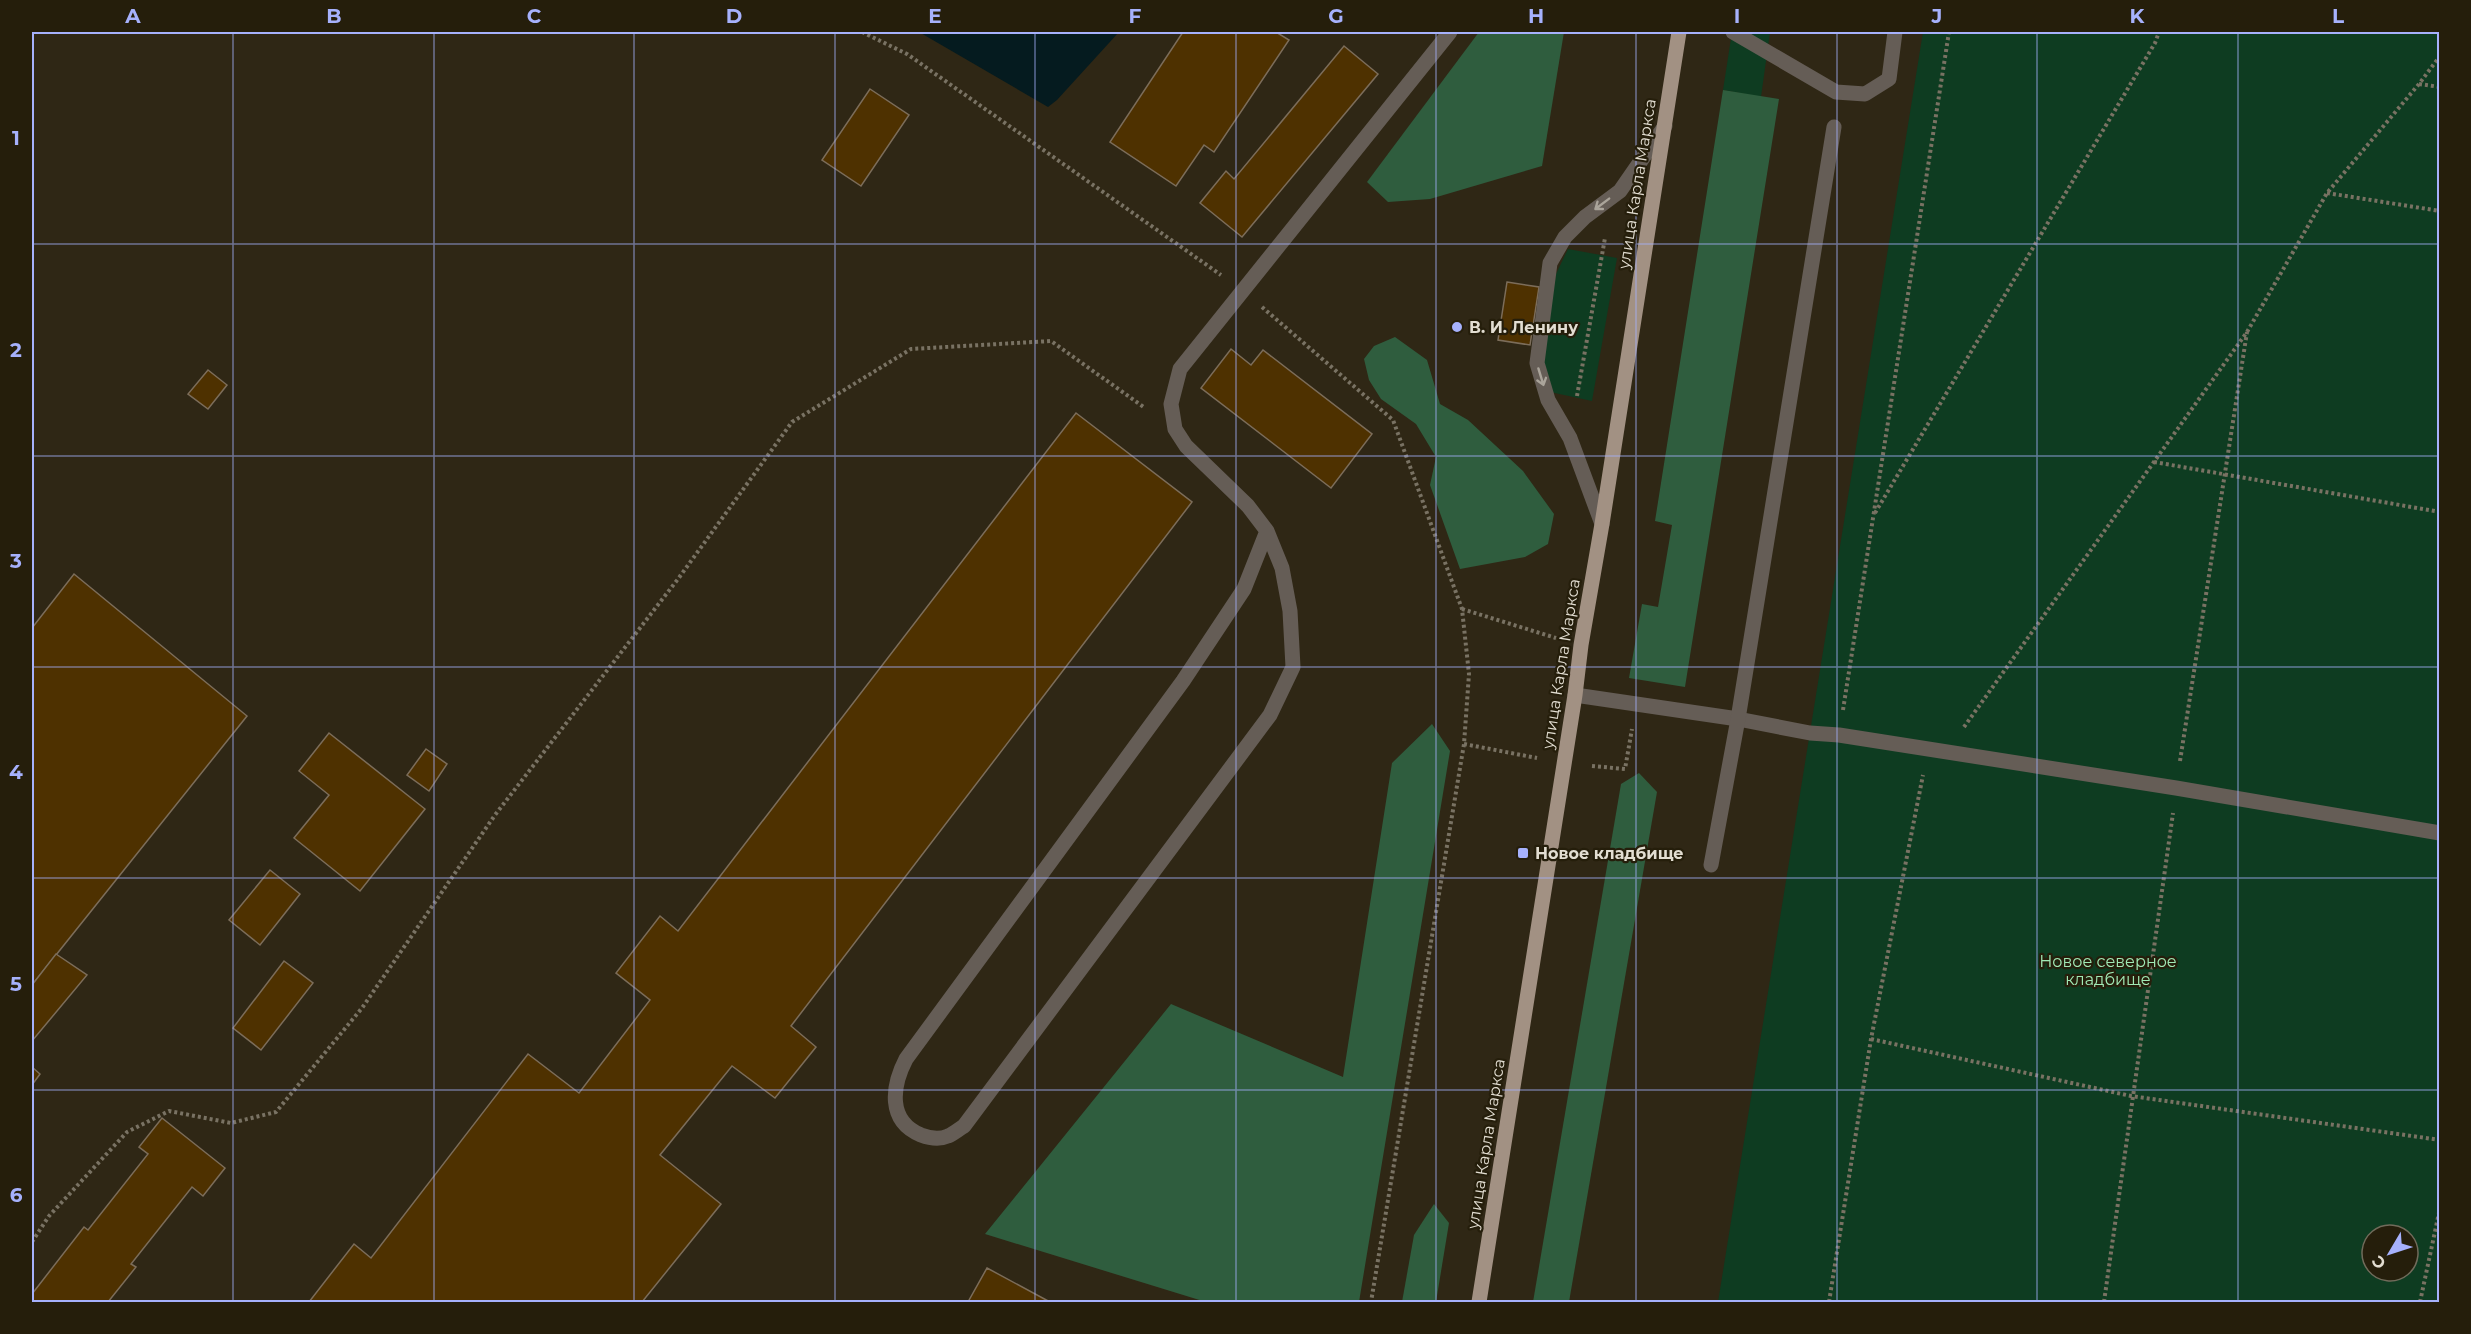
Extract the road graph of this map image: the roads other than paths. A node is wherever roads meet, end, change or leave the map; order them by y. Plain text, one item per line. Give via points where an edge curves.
1 (1450, 32) edge
2 (1679, 32) edge
3 (1733, 32) edge
4 (1895, 32) edge
5 (1665, 126) junction
6 (1834, 127) dead end
7 (1602, 524) junction
8 (1267, 531) junction
9 (1575, 695) junction
10 (1738, 719) junction
11 (2439, 833) edge
12 (1711, 865) dead end
13 (1479, 1302) edge

1 - 8 lane via 1180,369 1171,404 1175,429 1186,446 1248,506
2 - 5 main road, улица Карла Маркса
3 - 4 lane via 1836,92 1865,94 1888,79
5 - 7 main road, улица Карла Маркса
5 -> 7 lane via 1620,191 1585,217 1566,237 1550,263 1537,363 1548,400 1570,438
6 - 10 lane
7 - 9 main road, улица Карла Маркса
8 - 8 lane via 1282,568 1290,611 1293,667 1270,715 964,1126 948,1137 929,1138 912,1131 899,1117 894,1097 896,1077 906,1059 1183,681 1244,589
9 - 10 lane
9 - 13 main road, улица Карла Маркса
10 - 11 lane via 1810,734 1839,735
10 - 12 lane

